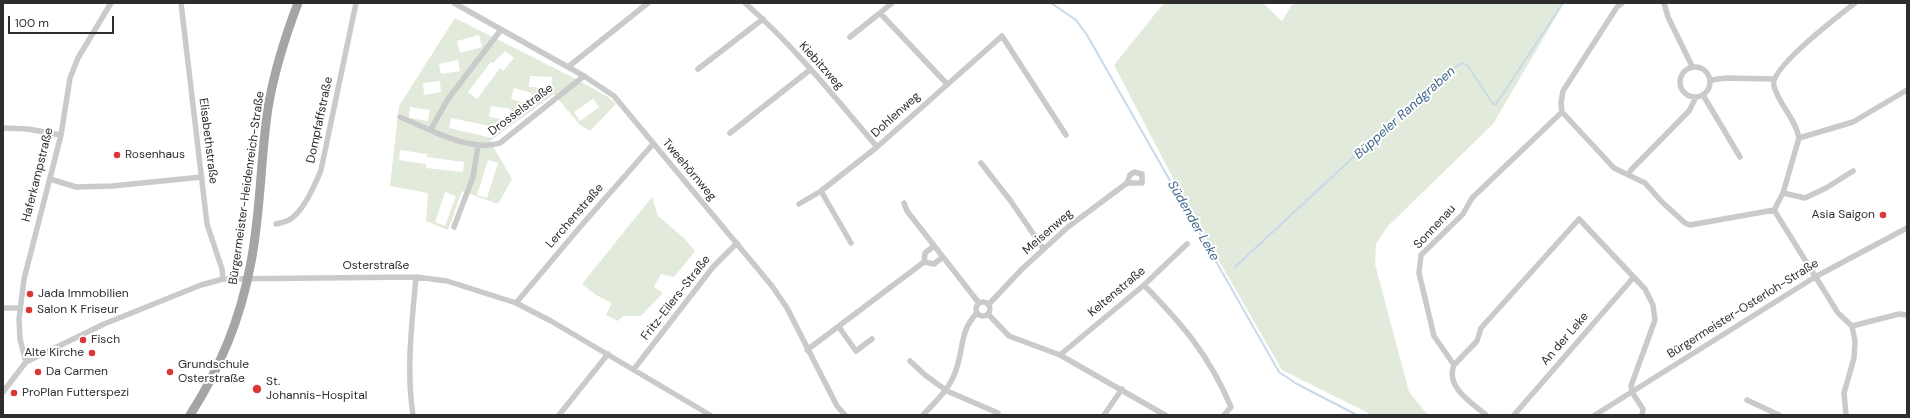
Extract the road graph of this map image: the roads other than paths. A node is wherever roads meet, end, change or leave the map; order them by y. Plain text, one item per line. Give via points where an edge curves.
1 (111, 3) edge
2 (181, 3) edge
3 (298, 3) edge
4 (356, 3) edge
5 (454, 3) edge
6 (648, 3) edge
7 (745, 3) edge
8 (892, 3) edge
9 (1622, 3) edge
10 (1664, 3) edge
11 (1855, 3) edge
12 (880, 12) junction
13 (763, 19) junction
14 (500, 31) junction
15 (850, 37) dead end
16 (1692, 66) junction
17 (568, 67) junction
18 (698, 69) dead end
19 (811, 69) junction
20 (584, 76) junction
21 (1773, 79) junction
22 (1711, 80) junction
23 (947, 84) junction
24 (1907, 90) edge
25 (1703, 95) junction
26 (1696, 97) junction
27 (1562, 112) junction
28 (400, 117) dead end
29 (3, 128) edge
30 (431, 129) junction
31 (730, 133) dead end
32 (61, 135) junction
33 (1066, 135) dead end
34 (1799, 138) junction
35 (653, 144) junction
36 (478, 146) junction
37 (877, 147) junction
38 (1740, 157) dead end
39 (981, 163) dead end
40 (1853, 171) dead end
41 (1630, 174) junction
42 (202, 177) junction
43 (50, 179) junction
44 (1128, 183) dead end
45 (821, 191) junction
46 (1783, 193) junction
47 (904, 203) dead end
48 (799, 204) dead end
49 (1774, 210) junction
50 (276, 224) dead end
51 (454, 227) dead end
52 (1907, 228) edge
53 (737, 243) junction
54 (851, 243) dead end
55 (1187, 244) dead end
56 (934, 246) junction
57 (1043, 248) junction
58 (943, 257) junction
59 (924, 262) junction
60 (1815, 276) junction
61 (416, 277) junction
62 (1633, 278) junction
63 (223, 279) junction
64 (248, 279) junction
65 (1144, 285) junction
66 (516, 303) junction
67 (979, 303) junction
68 (989, 304) junction
69 (3, 308) edge
70 (20, 308) junction
71 (978, 313) junction
72 (988, 314) junction
73 (1907, 315) edge
74 (1852, 326) junction
75 (839, 327) junction
76 (872, 339) dead end
77 (807, 350) junction
78 (608, 354) junction
79 (1060, 355) junction
80 (910, 361) dead end
81 (26, 362) junction
82 (1454, 365) junction
83 (634, 369) junction
84 (947, 390) junction
85 (1122, 390) junction
86 (3, 392) edge
87 (1632, 392) junction
88 (1747, 400) dead end
89 (998, 413) dead end
90 (190, 415) edge
91 (414, 415) edge
92 (559, 415) edge
93 (710, 415) edge
94 (845, 415) edge
95 (923, 415) edge
96 (1104, 415) edge
97 (1165, 415) edge
98 (1224, 415) edge
99 (1486, 415) edge
100 (1514, 415) edge
101 (1595, 415) edge
102 (1642, 415) edge
103 (1779, 415) edge
104 (1846, 415) edge

1 - 32 street, Haferkampstraße via 71,71
2 - 42 street, Elisabethstraße
3 - 64 main road, Bürgermeister-Heidenreich-Straße via 280,55 269,101
4 - 50 street, Dompfaffstraße via 321,170 313,190 298,211 289,220
5 - 14 street, Tweehörnweg
6 - 17 street
7 - 13 street, Kiebitzweg
8 - 12 street
9 - 27 street via 1563,91
10 - 16 street via 1668,17
11 - 21 street via 1790,57
12 - 15 street
12 - 23 street
13 - 18 street
13 - 19 street, Kiebitzweg
14 - 17 street, Tweehörnweg
14 - 30 street via 448,99
16 - 22 street via 1704,69
16 - 26 street via 1680,76 1680,84 1682,91
17 - 20 street, Tweehörnweg
19 - 31 street
19 - 37 street, Kiebitzweg
20 - 35 street, Tweehörnweg via 614,96
20 - 36 street, Drosselstraße via 500,143
21 - 22 street
21 - 34 street via 1773,85 1798,131
22 - 25 street via 1708,91
23 - 33 street, Dohlenweg via 1002,36
23 - 37 street, Dohlenweg
24 - 34 street via 1853,122
25 - 26 street
25 - 38 street
26 - 41 street via 1689,110
27 - 41 street via 1614,168
27 - 82 street, Sonnenau via 1472,198 1463,214 1421,255 1419,273 1434,336
28 - 30 street, Drosselstraße
29 - 32 street via 28,129
30 - 36 street, Drosselstraße
32 - 43 street, Haferkampstraße
34 - 46 street
35 - 53 street, Tweehörnweg
35 - 66 street, Lerchenstraße
36 - 51 street via 473,177
37 - 45 street, Dohlenweg
39 - 57 street
40 - 46 street via 1805,198
41 - 49 street via 1645,183 1662,202 1690,225
42 - 43 street via 76,187
42 - 63 street, Elisabethstraße via 207,224
43 - 70 street, Haferkampstraße via 28,259
44 - 57 street, Meisenweg
45 - 48 street, Dohlenweg
45 - 54 street
46 - 49 street
47 - 56 street via 907,211
49 - 60 street
52 - 60 street, Bürgermeister-Osterloh-Straße
53 - 77 street, Tweehörnweg via 779,296
53 - 83 street, Fritz-Eilers-Straße via 713,267
55 - 65 street, Keltenstraße
56 - 58 street
56 - 59 street via 925,253
57 - 68 street, Meisenweg
58 - 59 street via 934,264
58 - 67 street
59 - 75 street
60 - 74 street via 1838,313
60 - 87 street, Bürgermeister-Osterloh-Straße
61 - 64 street, Osterstraße
61 - 66 street, Osterstraße via 447,281
61 - 91 street via 410,373 410,397
62 - 82 street via 1579,219 1481,328 1477,341
62 - 87 street via 1645,289 1653,305 1655,320 1636,370 1631,386
62 - 100 street, An der Leke
63 - 64 street, Osterstraße
63 - 81 street, Osterstraße via 201,285 97,327
64 - 90 main road, Bürgermeister-Heidenreich-Straße via 238,317 226,347
65 - 79 street, Keltenstraße
65 - 98 street via 1181,323 1203,352 1220,380 1231,407
66 - 78 street, Osterstraße
67 - 68 street
67 - 71 street via 976,308
68 - 72 street
69 - 70 street
70 - 81 street, Haferkampstraße via 20,339
71 - 72 street via 982,316
71 - 84 street via 969,322 964,334 957,368
72 - 79 street via 1009,336
73 - 74 street via 1899,314
74 - 104 street via 1855,341 1854,358 1844,393
75 - 76 street via 856,351
75 - 77 street
77 - 94 street, Tweehörnweg via 836,406
78 - 83 street, Osterstraße
78 - 92 street
79 - 85 street
80 - 84 street
81 - 86 street
82 - 99 street via 1451,377 1455,386
83 - 93 street, Osterstraße
84 - 89 street
84 - 95 street
85 - 96 street
85 - 97 street
87 - 101 street, Bürgermeister-Osterloh-Straße
87 - 102 street via 1643,408
88 - 103 street

